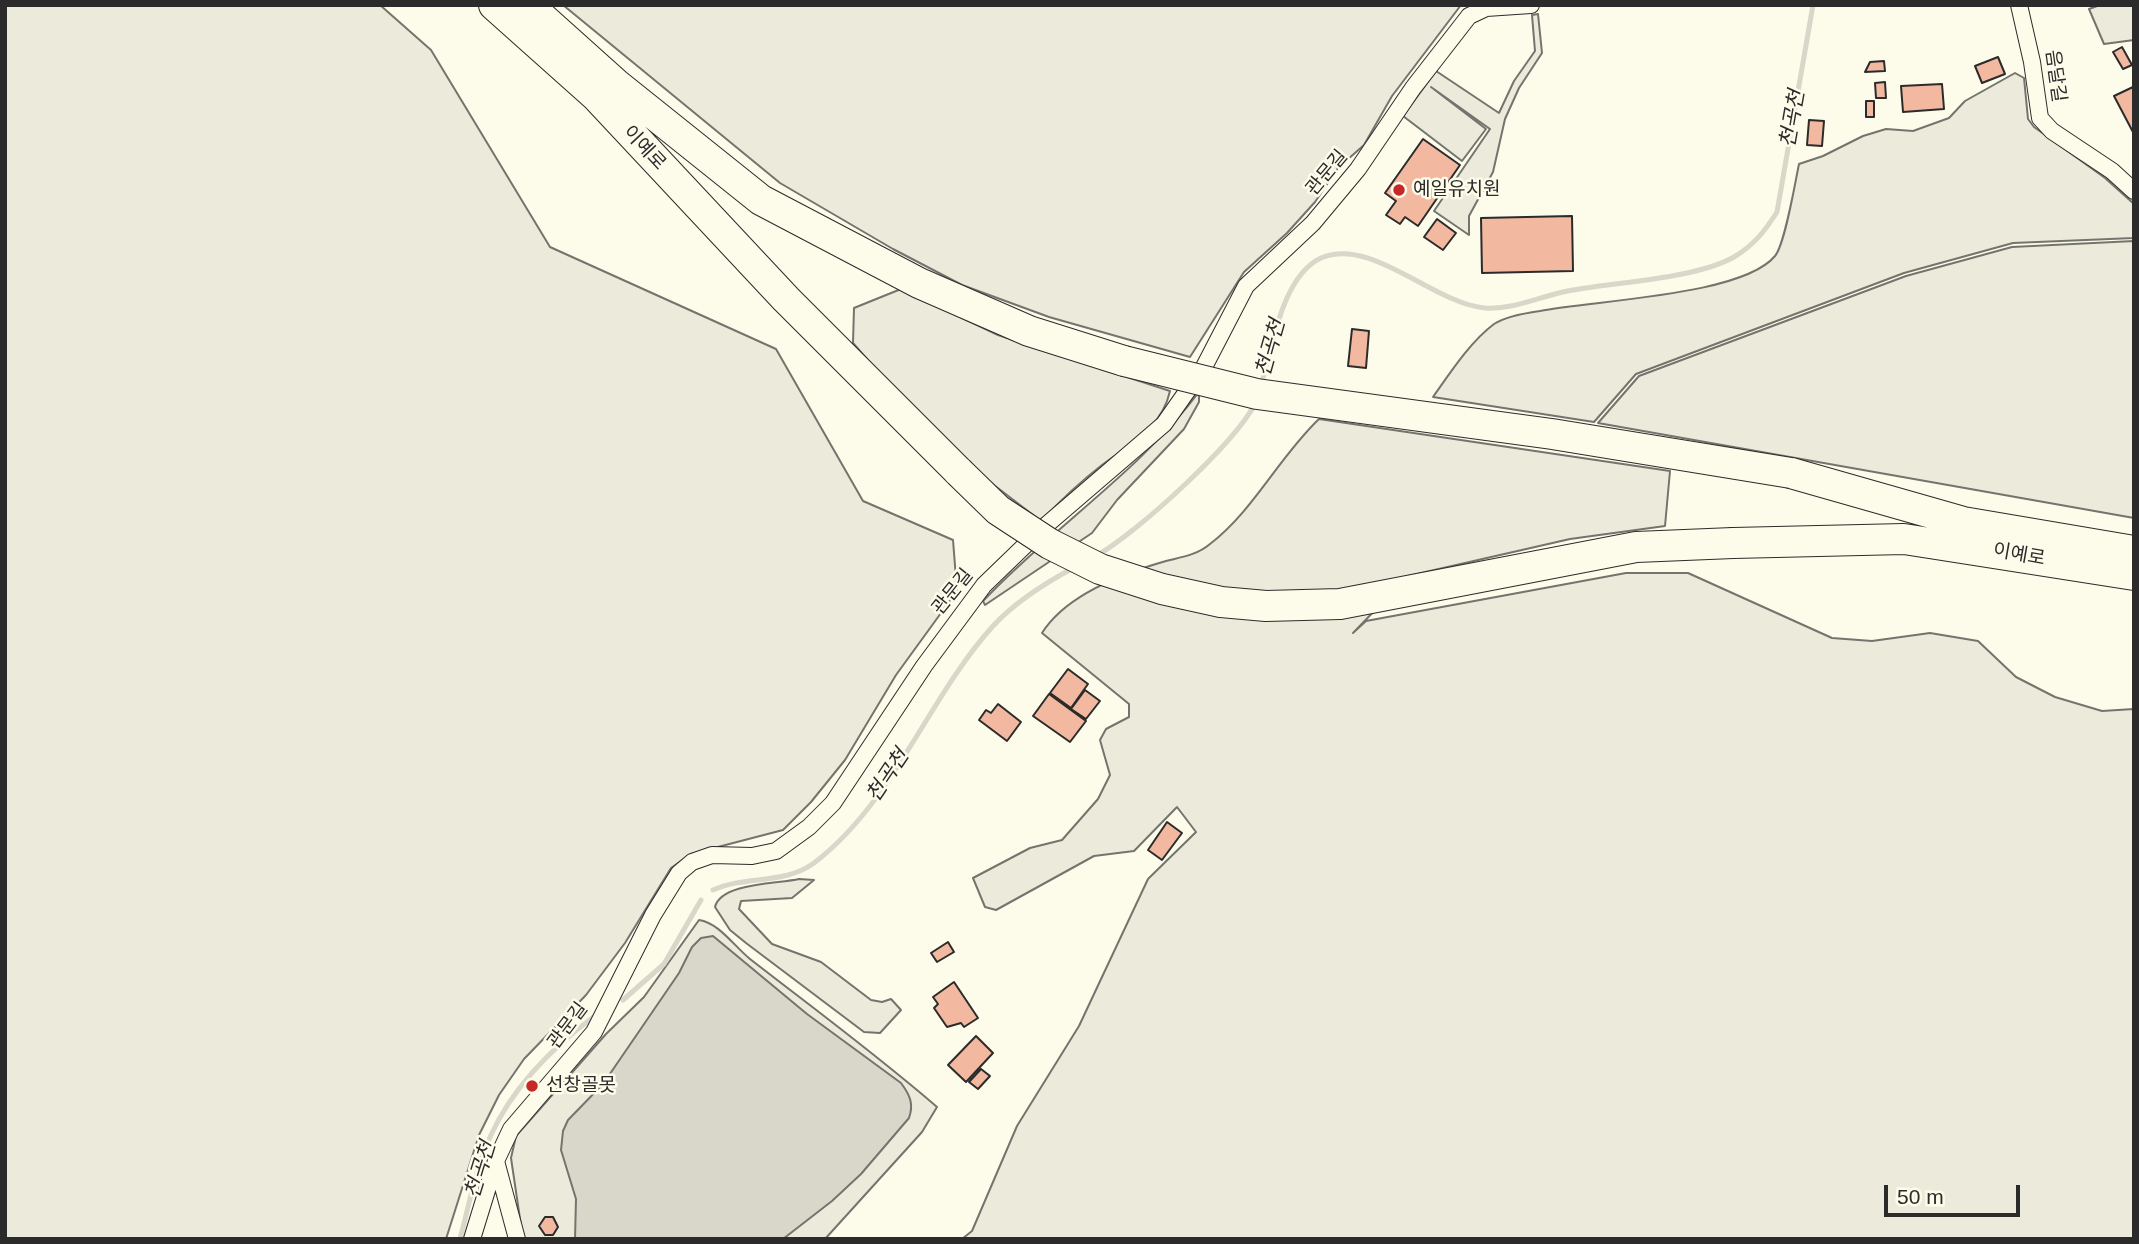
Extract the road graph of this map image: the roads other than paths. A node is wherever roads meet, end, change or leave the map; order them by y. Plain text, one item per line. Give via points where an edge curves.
1 (494, 5) edge
2 (528, 5) edge
3 (1531, 5) edge
4 (2020, 5) edge
5 (2134, 191) edge
6 (2134, 551) edge
7 (2134, 575) edge
8 (496, 1161) junction
9 (472, 1239) edge
10 (517, 1239) edge

1 - 7 highway, 이예로, bridge via 596,96 786,299 998,510 1100,569 1198,597 1266,606 1340,604 1636,547 1733,543 1904,539
2 - 6 highway, 이예로, bridge via 761,200 919,283 1029,331 1124,361 1257,394 1552,434 1791,473 1963,522
3 - 8 street, 관문길 via 1486,8 1469,16 1358,169 1313,223 1246,286 1204,367 1164,424 984,584 833,803 810,827 776,851 712,855 679,873 594,1032 524,1111
4 - 5 street, 음달길 via 2040,118
8 - 9 street, 관문길
8 - 10 street

